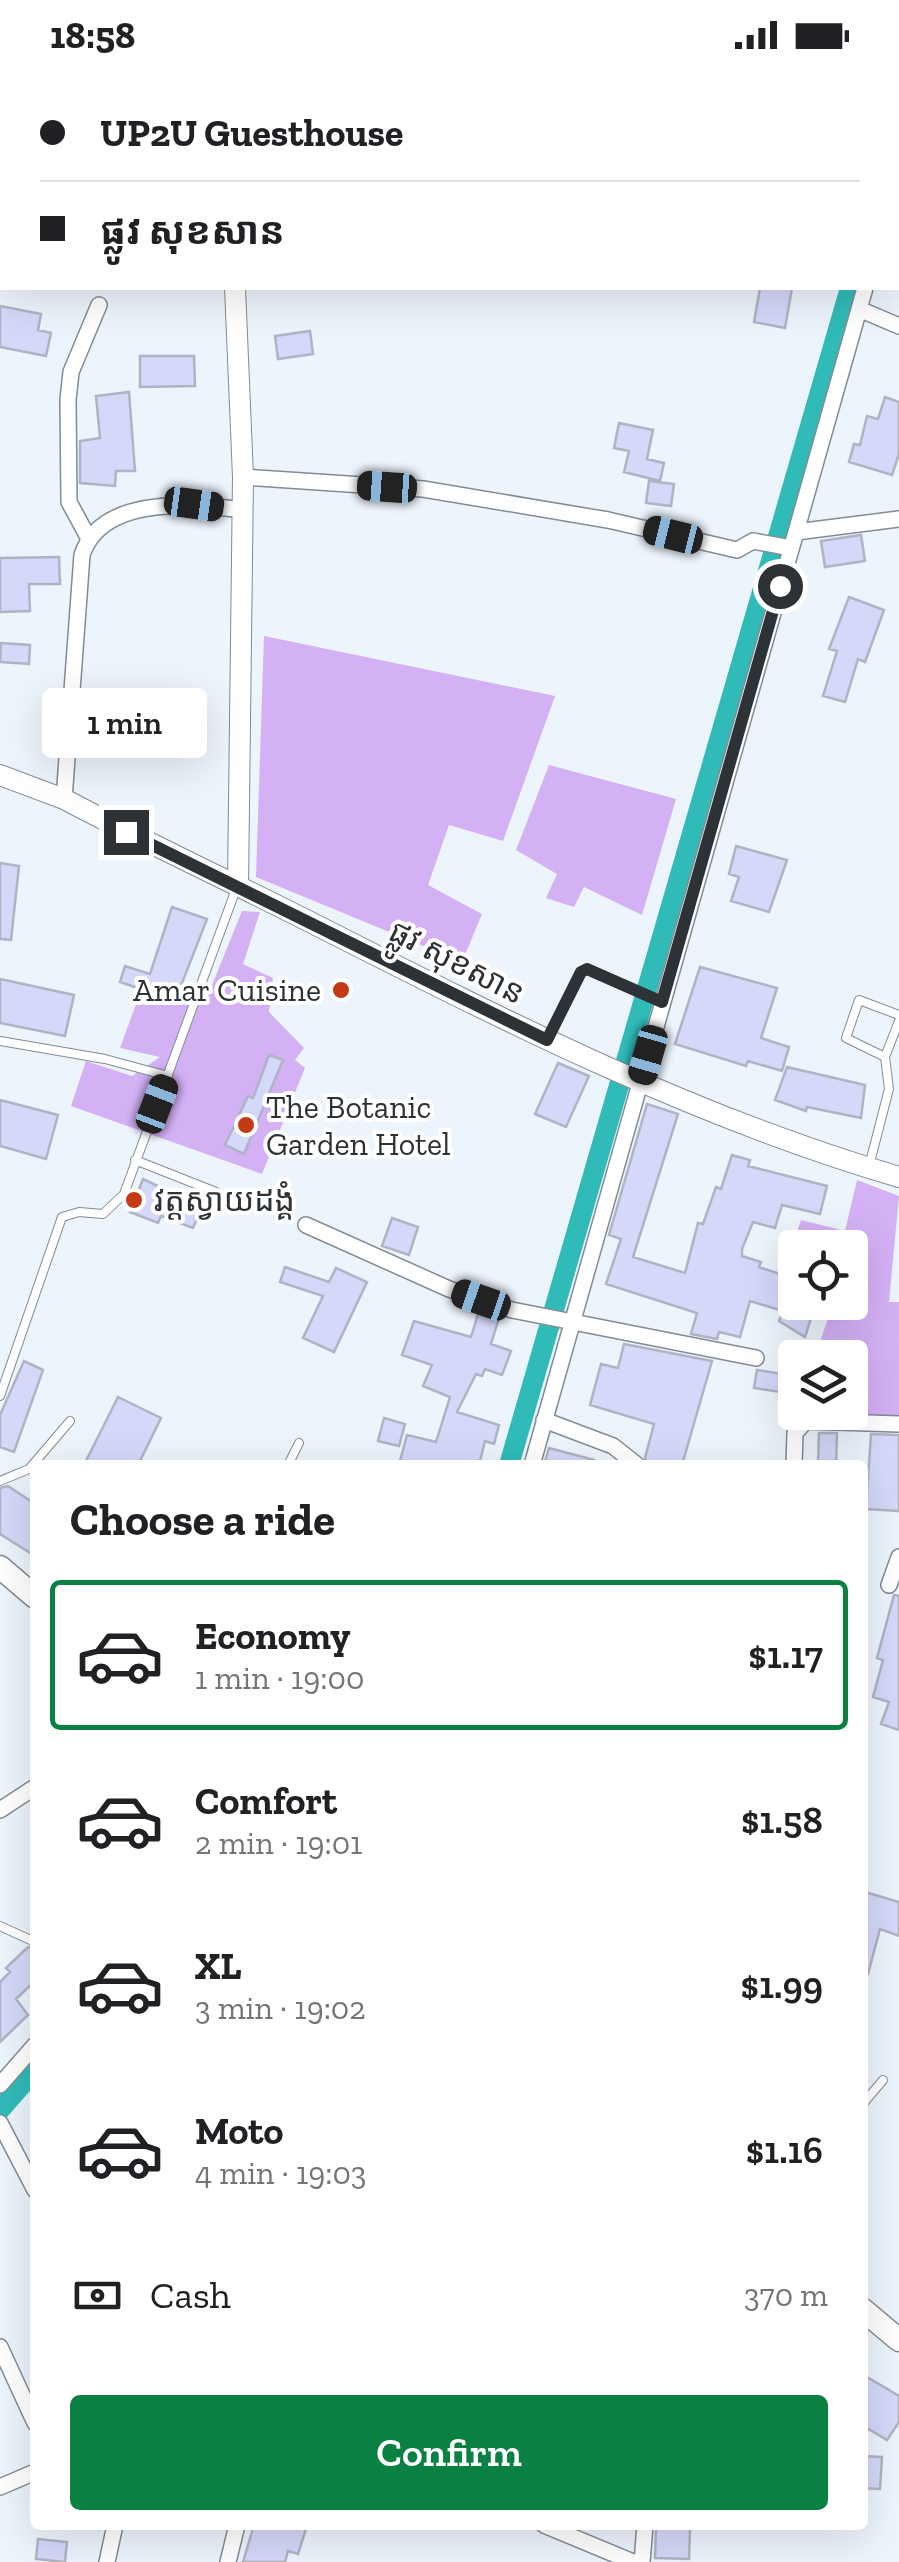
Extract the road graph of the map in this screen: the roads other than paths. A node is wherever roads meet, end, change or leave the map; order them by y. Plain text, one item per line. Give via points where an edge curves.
1 (235, 290) edge
2 (864, 290) edge
3 (99, 305) dead end
4 (859, 309) junction
5 (899, 326) edge
6 (243, 477) junction
7 (242, 510) junction
8 (899, 519) edge
9 (88, 537) junction
10 (789, 542) junction
11 (0, 775) edge
12 (64, 799) junction
13 (238, 885) junction
14 (658, 1001) junction
15 (899, 1018) edge
16 (547, 1040) junction
17 (0, 1041) edge
18 (885, 1057) junction
19 (168, 1076) junction
20 (637, 1079) junction
21 (135, 1160) junction
22 (868, 1168) junction
23 (899, 1177) edge
24 (229, 1206) dead end
25 (306, 1224) dead end
26 (567, 1322) junction
27 (756, 1358) dead end
28 (0, 1396) edge
29 (544, 1420) junction
30 (70, 1421) dead end
31 (899, 1424) edge
32 (298, 1444) dead end
33 (37, 1460) edge
34 (290, 1460) edge
35 (533, 1460) edge
36 (630, 1460) edge
37 (794, 1460) edge
38 (30, 1468) edge
39 (0, 1482) edge
40 (899, 1557) edge
41 (0, 1567) edge
42 (889, 1584) dead end
43 (30, 1593) edge
44 (30, 1790) edge
45 (0, 1810) edge
46 (0, 1926) edge
47 (30, 1940) edge
48 (30, 2051) edge
49 (883, 2080) dead end
50 (0, 2085) edge
51 (868, 2098) edge
52 (1, 2124) edge
53 (30, 2180) edge
54 (868, 2314) edge
55 (899, 2340) edge
56 (0, 2347) edge
57 (30, 2412) edge
58 (30, 2474) edge
59 (0, 2487) edge
60 (114, 2530) edge
61 (237, 2530) edge
62 (556, 2530) edge
63 (645, 2530) edge
64 (106, 2562) edge
65 (228, 2562) edge
66 (634, 2562) edge
67 (642, 2562) edge

1 - 6 street
2 - 4 street
3 - 9 street via 71,372 68,400 69,502
4 - 5 street
4 - 10 street
6 - 7 street
6 - 10 street via 423,489 737,550
7 - 9 street via 194,504 144,510
7 - 13 street
8 - 10 street
9 - 12 street
10 - 14 street
11 - 12 street, ផ្លូវ សុខសាន
12 - 13 street, ផ្លូវ សុខសាន
13 - 16 street, ផ្លូវ សុខសាន
13 - 19 lane
14 - 16 lane via 594,970 581,972
14 - 20 street
15 - 18 lane
15 - 18 lane via 860,1000 850,1026 846,1038
16 - 20 street, ផ្លូវ សុខសាន
17 - 19 lane
18 - 22 lane via 888,1090
19 - 21 lane
20 - 22 street, ផ្លូវ សុខសាន via 743,1126
20 - 26 street
21 - 24 lane via 216,1192
21 - 28 lane via 113,1207 62,1217
22 - 23 street, ផ្លូវ សុខសាន
25 - 26 street via 449,1289
26 - 27 street
26 - 29 street
29 - 35 street
29 - 36 street via 613,1446
30 - 33 lane
31 - 37 street via 806,1421 795,1433
32 - 34 lane
38 - 39 lane
40 - 42 street
41 - 43 main road
44 - 45 street
46 - 47 lane
48 - 50 street
49 - 51 lane
52 - 53 street
54 - 55 main road
56 - 57 street
58 - 59 street
60 - 64 street
61 - 65 street
62 - 66 street
63 - 67 street

